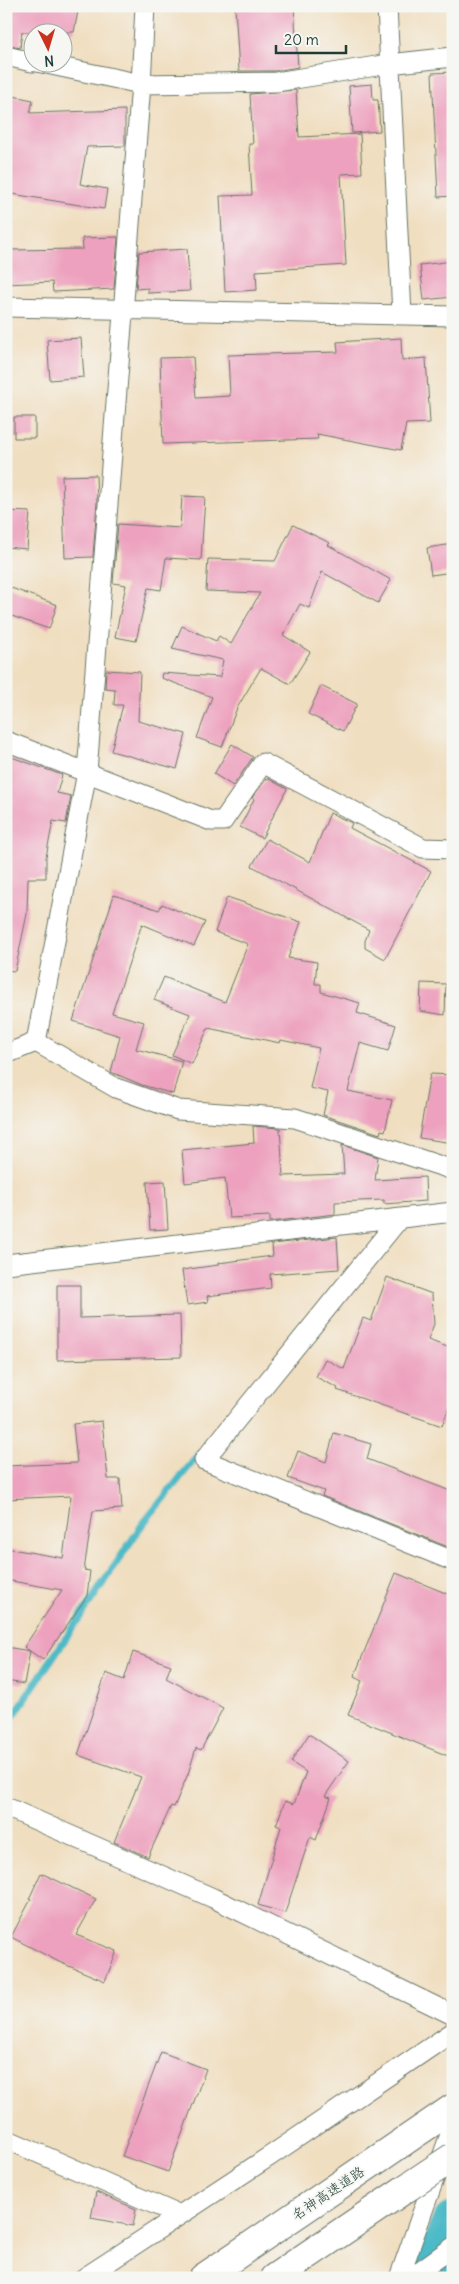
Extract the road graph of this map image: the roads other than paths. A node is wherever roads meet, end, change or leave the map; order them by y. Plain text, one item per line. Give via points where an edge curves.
1 (145, 6) edge
2 (387, 6) edge
3 (6, 56) edge
4 (453, 57) edge
5 (22, 60) edge
6 (389, 64) junction
7 (72, 69) edge
8 (142, 84) junction
9 (6, 307) edge
10 (124, 311) junction
11 (402, 315) junction
12 (453, 316) edge
13 (6, 741) edge
14 (87, 772) junction
15 (453, 849) edge
16 (36, 1042) junction
17 (6, 1054) edge
18 (453, 1170) edge
19 (453, 1212) edge
20 (399, 1219) junction
21 (6, 1264) edge
22 (453, 1561) edge
23 (6, 1807) edge
24 (453, 2015) edge
25 (453, 2032) edge
26 (446, 2119) edge
27 (6, 2139) edge
28 (453, 2157) edge
29 (179, 2215) junction
30 (453, 2247) edge
31 (84, 2278) edge
32 (203, 2278) edge
33 (274, 2278) edge
34 (399, 2278) edge
35 (410, 2278) edge

1 - 8 street
2 - 6 street
3 - 5 street
4 - 6 street
6 - 8 street via 276,82
6 - 11 street
7 - 8 street
8 - 10 street
9 - 10 street
10 - 11 street
10 - 14 street
11 - 12 street
13 - 14 street
14 - 15 street via 212,821 223,821 263,763 423,848
14 - 16 street
16 - 17 street
16 - 18 street via 116,1088 178,1110 295,1118
19 - 20 street
20 - 21 street
20 - 22 street via 204,1460
23 - 24 street via 214,1898
25 - 29 street
26 - 32 highway, 名神高速道路
26 - 34 street
27 - 29 street
28 - 33 highway, bridge
29 - 31 street
30 - 35 street

